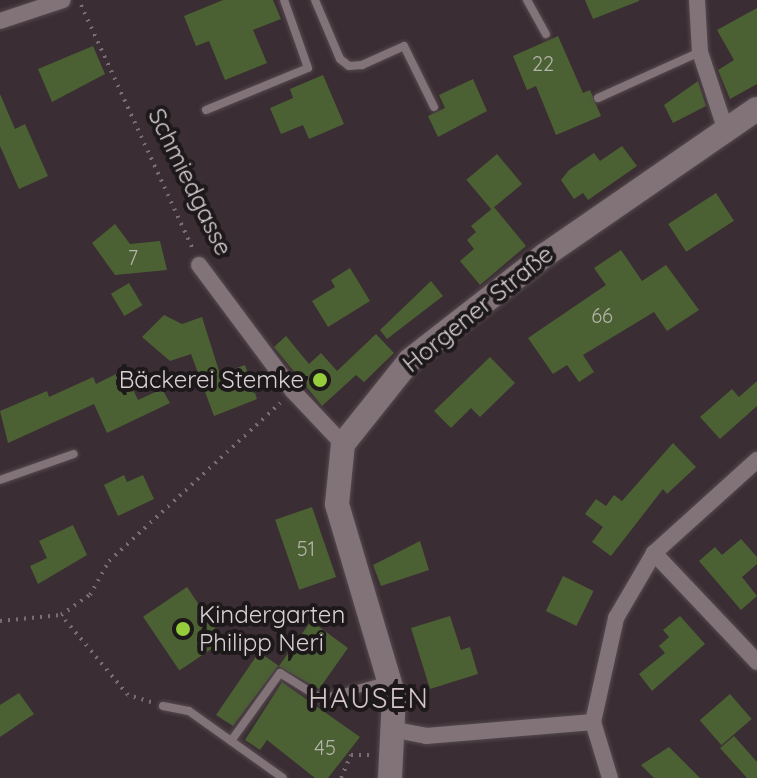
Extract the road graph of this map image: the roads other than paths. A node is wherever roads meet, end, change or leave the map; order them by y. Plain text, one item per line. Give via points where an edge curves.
1 (63, 0) edge
2 (284, 0) edge
3 (315, 0) edge
4 (527, 0) edge
5 (697, 0) edge
6 (0, 21) edge
7 (546, 34) dead end
8 (700, 52) junction
9 (598, 98) dead end
10 (434, 107) dead end
11 (757, 109) edge
12 (206, 110) dead end
13 (725, 128) junction
14 (199, 265) road end
15 (343, 444) junction
16 (74, 454) dead end
17 (757, 460) edge
18 (0, 480) edge
19 (654, 553) junction
20 (757, 662) edge
21 (391, 679) junction
22 (163, 706) road end
23 (593, 722) junction
24 (396, 730) junction
25 (231, 741) junction
26 (391, 767) edge
27 (283, 778) edge
28 (610, 778) edge

1 - 6 street
2 - 12 lane via 308,68
3 - 10 lane via 340,59 349,66 362,65 404,46
4 - 7 lane
5 - 8 street
8 - 9 lane
8 - 13 street
11 - 13 main road, Horgener Straße
13 - 15 main road, Horgener Straße via 545,255 410,360
14 - 15 street, Schmiedgasse via 293,391
15 - 21 main road via 337,504 346,550
16 - 18 lane
17 - 19 street
19 - 20 street
19 - 23 street via 616,618
21 - 24 main road
21 - 25 lane via 322,699 280,673
22 - 25 lane via 189,711
23 - 24 street via 426,736
23 - 28 street
24 - 26 main road
25 - 27 lane

